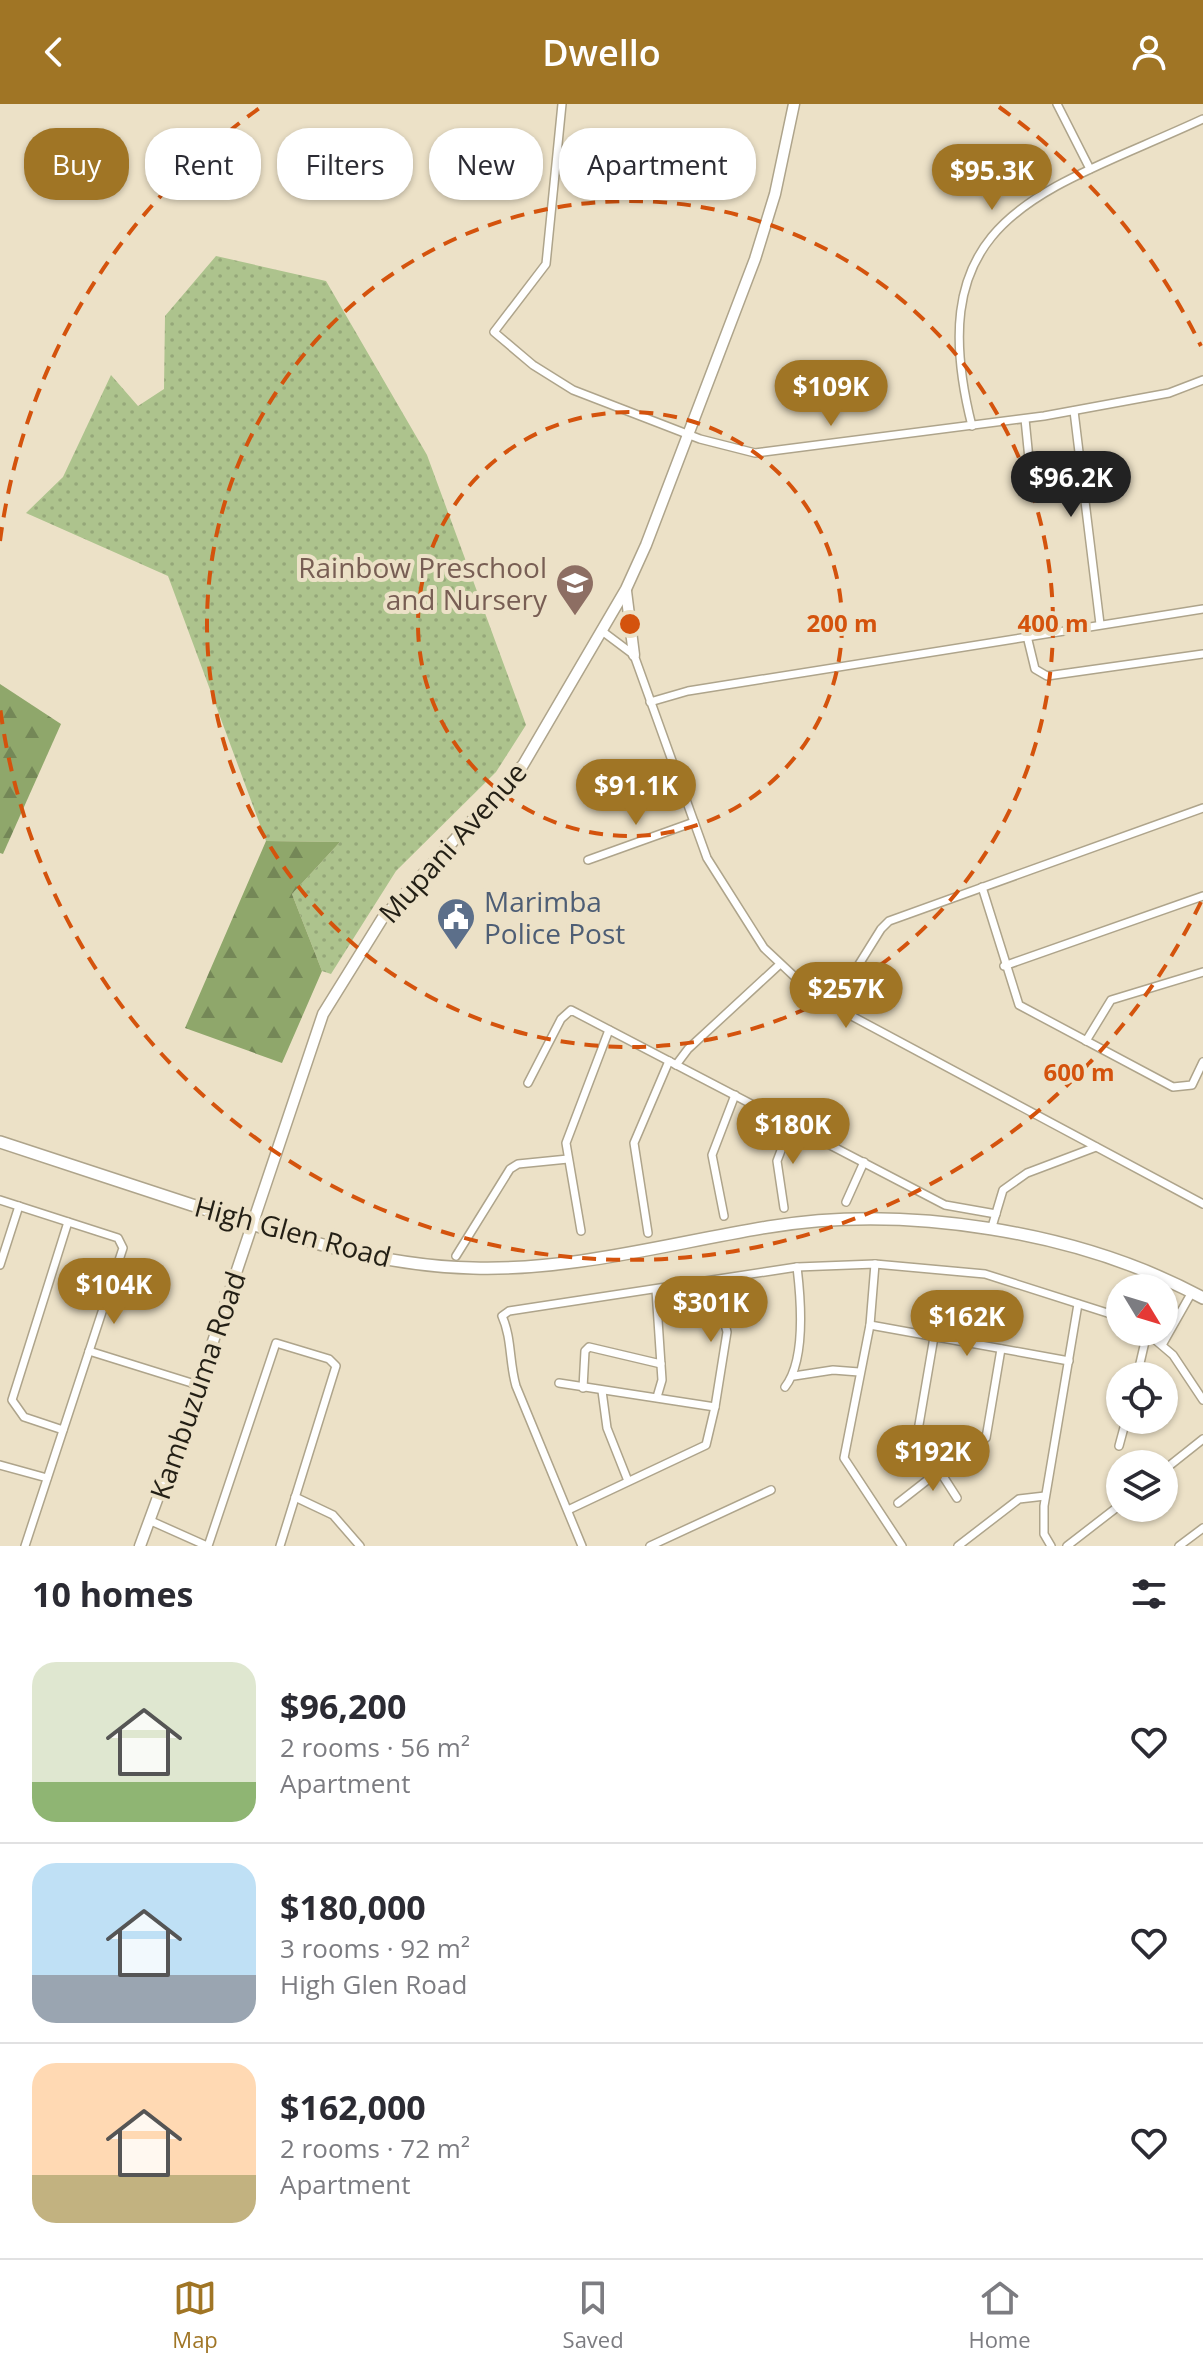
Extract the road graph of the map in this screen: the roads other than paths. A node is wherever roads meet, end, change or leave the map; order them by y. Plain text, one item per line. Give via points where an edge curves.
1 (562, 104) edge
2 (794, 104) edge
3 (1057, 104) edge
4 (1203, 119) edge
5 (1090, 169) junction
6 (1203, 380) edge
7 (1074, 411) junction
8 (1025, 419) junction
9 (972, 426) junction
10 (688, 434) junction
11 (1029, 459) dead end
12 (626, 589) junction
13 (1203, 609) edge
14 (1100, 624) junction
15 (602, 631) junction
16 (1027, 636) junction
17 (1203, 654) edge
18 (634, 655) junction
19 (650, 702) junction
20 (1203, 808) edge
21 (694, 822) junction
22 (588, 860) dead end
23 (982, 887) junction
24 (1203, 896) edge
25 (779, 965) junction
26 (1004, 966) junction
27 (1203, 972) edge
28 (833, 1006) junction
29 (609, 1030) junction
30 (1086, 1041) junction
31 (1203, 1062) edge
32 (672, 1063) junction
33 (528, 1083) dead end
34 (735, 1095) junction
35 (791, 1124) junction
36 (0, 1142) edge
37 (1096, 1147) junction
38 (568, 1159) junction
39 (864, 1162) junction
40 (0, 1200) edge
41 (846, 1202) dead end
42 (1203, 1204) edge
43 (19, 1206) junction
44 (784, 1208) dead end
45 (996, 1214) junction
46 (724, 1216) dead end
47 (68, 1222) junction
48 (251, 1224) junction
49 (991, 1230) junction
50 (581, 1231) dead end
51 (648, 1233) dead end
52 (456, 1256) dead end
53 (875, 1264) junction
54 (0, 1265) edge
55 (797, 1267) junction
56 (714, 1281) junction
57 (656, 1290) junction
58 (1198, 1295) edge
59 (1078, 1304) junction
60 (1106, 1313) edge
61 (1178, 1323) edge
62 (870, 1325) junction
63 (934, 1337) junction
64 (1163, 1346) edge
65 (1001, 1349) junction
66 (89, 1351) junction
67 (1069, 1361) junction
68 (661, 1364) junction
69 (859, 1372) junction
70 (794, 1376) junction
71 (559, 1383) dead end
72 (198, 1385) junction
73 (785, 1387) dead end
74 (583, 1388) junction
75 (602, 1391) junction
76 (657, 1397) junction
77 (1203, 1400) edge
78 (715, 1407) junction
79 (63, 1430) junction
80 (1122, 1434) edge
81 (1203, 1439) edge
82 (1119, 1446) dead end
83 (1178, 1459) edge
84 (0, 1465) edge
85 (941, 1473) junction
86 (47, 1478) junction
87 (930, 1478) junction
88 (628, 1481) junction
89 (771, 1490) dead end
90 (1045, 1496) junction
91 (295, 1497) junction
92 (957, 1498) dead end
93 (898, 1503) dead end
94 (568, 1510) junction
95 (1106, 1516) edge
96 (151, 1521) junction
97 (1203, 1528) edge
98 (25, 1546) edge
99 (140, 1546) edge
100 (207, 1546) edge
101 (280, 1546) edge
102 (360, 1546) edge
103 (582, 1546) edge
104 (650, 1546) edge
105 (902, 1546) edge
106 (958, 1546) edge
107 (1051, 1546) edge
108 (1067, 1546) edge
109 (1179, 1546) edge

1 - 10 street via 546,264 494,332 573,390
2 - 10 street, Mupani Avenue via 755,259
3 - 5 street
4 - 5 street
5 - 9 street via 1020,207 999,226 964,283 957,339 959,377
6 - 7 street via 1169,393
7 - 8 street
7 - 14 street
8 - 9 street
8 - 11 street
9 - 10 street via 755,453
10 - 12 street, Mupani Avenue
12 - 15 street, Mupani Avenue
12 - 18 street
13 - 14 street
14 - 16 street
15 - 18 street
15 - 48 street, Mupani Avenue via 523,765 382,919 341,980 312,1041
16 - 17 street via 1035,669 1047,676
16 - 19 street via 688,691
18 - 19 street
19 - 21 street
20 - 23 street
21 - 22 street
21 - 25 street via 707,858
23 - 26 street
23 - 28 street via 884,925
24 - 26 street
25 - 28 street
25 - 32 street
26 - 30 street via 1019,1005
27 - 30 street via 1111,1000
28 - 37 street
29 - 32 street
29 - 33 street via 571,1010 566,1013
29 - 38 street via 566,1143
30 - 31 street via 1178,1088 1192,1085
32 - 34 street
32 - 51 street via 634,1143
34 - 35 street
34 - 46 street via 712,1155
35 - 39 street
35 - 44 street via 777,1161
36 - 48 main road, High Glen Road
37 - 42 street
37 - 45 street via 1027,1173 1003,1190
38 - 50 street
38 - 52 street via 510,1169
39 - 41 street
39 - 45 street via 945,1205
40 - 43 street
43 - 47 street
43 - 54 street
45 - 49 street
47 - 66 street via 118,1238 123,1248
47 - 79 street via 12,1400 24,1417
48 - 49 main road, High Glen Road via 388,1259 502,1269 571,1263 771,1226 846,1220 936,1222
48 - 72 street, Kambuzuma Road
49 - 58 main road, High Glen Road via 1102,1257
53 - 55 street
53 - 59 street via 985,1274
53 - 62 street
55 - 56 street
55 - 70 street via 802,1308
56 - 57 street
56 - 78 street via 727,1332
57 - 68 street
57 - 94 street via 526,1307 502,1316 510,1333 509,1361 516,1386
58 - 61 street
59 - 60 street
59 - 67 street
62 - 63 street
62 - 69 street
63 - 65 street
63 - 87 street via 914,1454
64 - 77 street
65 - 67 street
65 - 85 street via 986,1438
66 - 72 street
66 - 79 street
67 - 90 street
68 - 74 street via 586,1348
68 - 76 street
69 - 70 street
69 - 105 street via 844,1458
70 - 73 street
71 - 74 street
72 - 96 street, Kambuzuma Road
74 - 75 street
75 - 76 street
75 - 88 street via 607,1428
76 - 78 street
78 - 88 street via 706,1445
79 - 86 street
80 - 82 street
81 - 83 street
84 - 86 street
85 - 87 street
85 - 92 street
86 - 98 street
87 - 93 street
88 - 94 street
89 - 104 street
90 - 106 street via 1019,1499
90 - 107 street via 1044,1534
91 - 100 street via 336,1366 329,1359 276,1343
91 - 101 street
91 - 102 street via 333,1515
94 - 103 street
95 - 108 street
96 - 99 street, Kambuzuma Road
96 - 100 street
97 - 109 street

